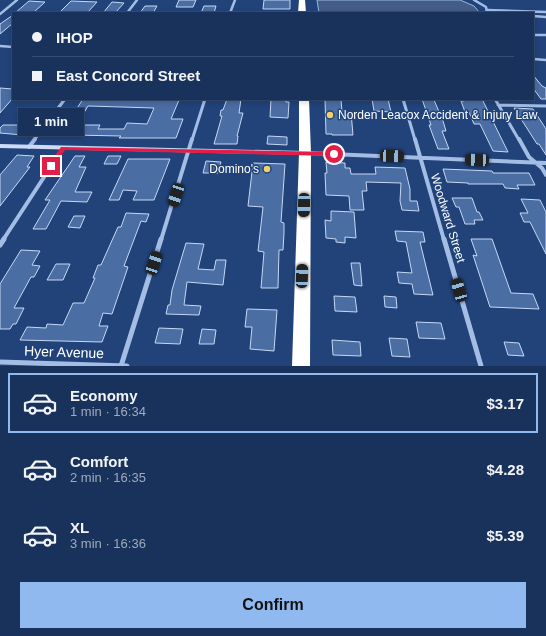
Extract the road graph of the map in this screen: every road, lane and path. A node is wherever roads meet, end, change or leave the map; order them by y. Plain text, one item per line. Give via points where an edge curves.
1 (17, 0) edge
2 (136, 0) edge
3 (234, 0) edge
4 (302, 0) edge
5 (474, 0) edge
6 (128, 12) edge
7 (230, 12) edge
8 (302, 12) edge
9 (487, 12) edge
10 (546, 12) edge
11 (0, 14) edge
12 (534, 16) edge
13 (546, 17) edge
14 (534, 35) edge
15 (546, 35) edge
16 (0, 46) edge
17 (12, 47) edge
18 (534, 59) edge
19 (546, 60) edge
20 (64, 100) edge
21 (204, 100) edge
22 (304, 100) edge
23 (403, 100) edge
24 (496, 100) edge
25 (498, 105) junction
26 (546, 106) edge
27 (0, 146) edge
28 (29, 147) junction
29 (63, 148) junction
30 (190, 151) junction
31 (305, 153) junction
32 (419, 158) junction
33 (536, 162) junction
34 (546, 163) edge
35 (546, 175) edge
36 (0, 245) edge
37 (0, 362) edge
38 (121, 366) edge
39 (127, 366) edge
40 (301, 366) edge
41 (481, 366) edge

1 - 11 street
2 - 6 street
3 - 7 street
4 - 8 highway
5 - 9 street via 482,4
9 - 10 street
12 - 13 street
14 - 15 street
16 - 17 street
18 - 19 street
20 - 28 street
21 - 30 street
22 - 31 highway
23 - 32 street, Woodward Street
24 - 25 street
25 - 26 street
25 - 33 street via 529,157
27 - 28 street
28 - 29 street
29 - 30 street
29 - 36 street
30 - 31 street
30 - 38 street
31 - 32 street
31 - 40 highway
32 - 33 street
32 - 41 street, Woodward Street
33 - 34 street
33 - 35 street
37 - 38 street, Hyer Avenue
38 - 39 street, Hyer Avenue

